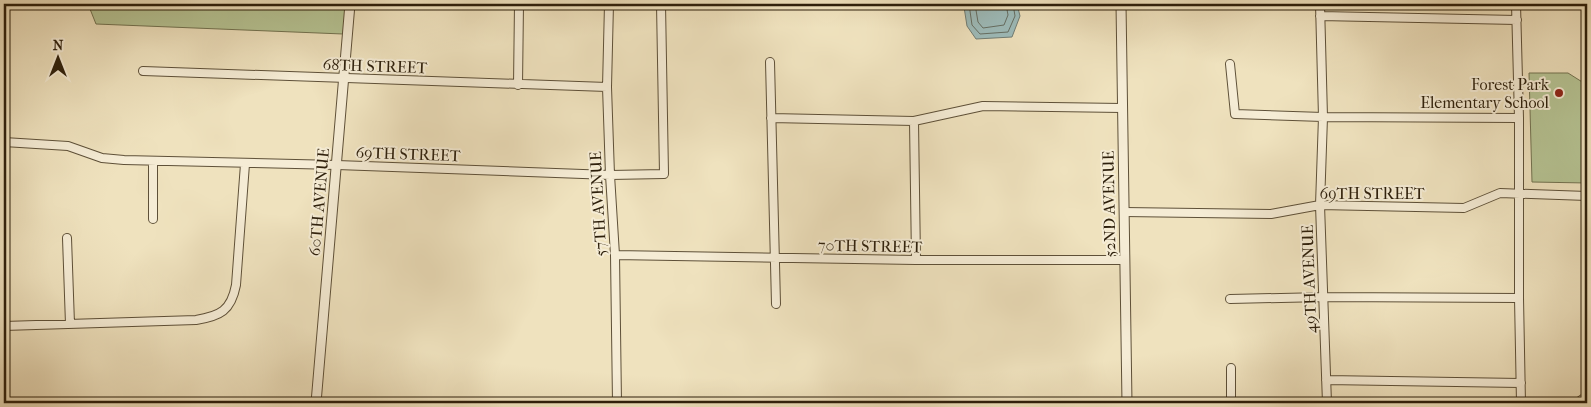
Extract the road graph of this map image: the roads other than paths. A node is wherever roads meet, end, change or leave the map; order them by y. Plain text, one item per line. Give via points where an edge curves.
1 (350, 4) edge
2 (519, 4) edge
3 (609, 4) edge
4 (660, 4) edge
5 (1121, 4) edge
6 (1320, 4) edge
7 (1516, 4) edge
8 (1320, 16) junction
9 (1517, 20) junction
10 (770, 62) dead end
11 (1230, 64) dead end
12 (143, 71) dead end
13 (343, 78) junction
14 (518, 85) junction
15 (607, 87) junction
16 (1122, 108) junction
17 (1322, 117) junction
18 (771, 118) junction
19 (1519, 118) junction
20 (914, 121) junction
21 (4, 142) edge
22 (152, 161) junction
23 (245, 164) junction
24 (338, 165) junction
25 (610, 175) junction
26 (1519, 193) junction
27 (1587, 196) edge
28 (1320, 205) junction
29 (1124, 212) junction
30 (153, 219) dead end
31 (67, 238) dead end
32 (615, 255) junction
33 (774, 259) junction
34 (916, 260) junction
35 (1125, 260) junction
36 (1324, 297) junction
37 (1519, 298) junction
38 (1230, 300) dead end
39 (776, 304) dead end
40 (70, 324) junction
41 (4, 326) edge
42 (1231, 368) dead end
43 (1326, 380) junction
44 (1521, 382) junction
45 (1587, 396) edge
46 (316, 403) edge
47 (617, 403) edge
48 (1127, 403) edge
49 (1231, 403) edge
50 (1326, 403) edge
51 (1522, 403) edge
52 (1577, 403) edge

1 - 13 street, 60TH AVENUE
2 - 14 street
3 - 15 street, 57TH AVENUE
4 - 25 street, 69TH STREET via 664,174
5 - 16 street, 52ND AVENUE
6 - 8 street, 49TH AVENUE
7 - 9 street
8 - 9 street
8 - 17 street, 49TH AVENUE
9 - 19 street
10 - 18 street
11 - 17 street via 1235,114
12 - 13 street, 68TH STREET
13 - 14 street, 68TH STREET
13 - 24 street, 60TH AVENUE
14 - 15 street, 68TH STREET
15 - 25 street, 57TH AVENUE
16 - 20 street via 983,106
16 - 29 street, 52ND AVENUE
17 - 19 street
17 - 28 street, 49TH AVENUE
18 - 20 street
18 - 33 street
19 - 26 street
20 - 34 street
21 - 22 street, 69TH STREET via 68,146 102,158
22 - 23 street, 69TH STREET
22 - 30 street
23 - 24 street, 69TH STREET
23 - 40 street via 236,285 225,310 219,315 196,320
24 - 25 street, 69TH STREET
24 - 46 street, 60TH AVENUE
25 - 32 street, 57TH AVENUE
26 - 27 street, 69TH STREET
26 - 28 street, 69TH STREET via 1500,193 1464,208
26 - 37 street
28 - 29 street, 69TH STREET via 1271,214
28 - 36 street, 49TH AVENUE
29 - 35 street, 52ND AVENUE
31 - 40 street
32 - 33 street, 70TH STREET
32 - 47 street, 57TH AVENUE
33 - 34 street, 70TH STREET
33 - 39 street
34 - 35 street, 70TH STREET
35 - 48 street, 52ND AVENUE
36 - 37 street
36 - 38 street
36 - 43 street, 49TH AVENUE
37 - 44 street
40 - 41 street
42 - 49 street
43 - 44 street
43 - 50 street, 49TH AVENUE
44 - 51 street
45 - 52 street

